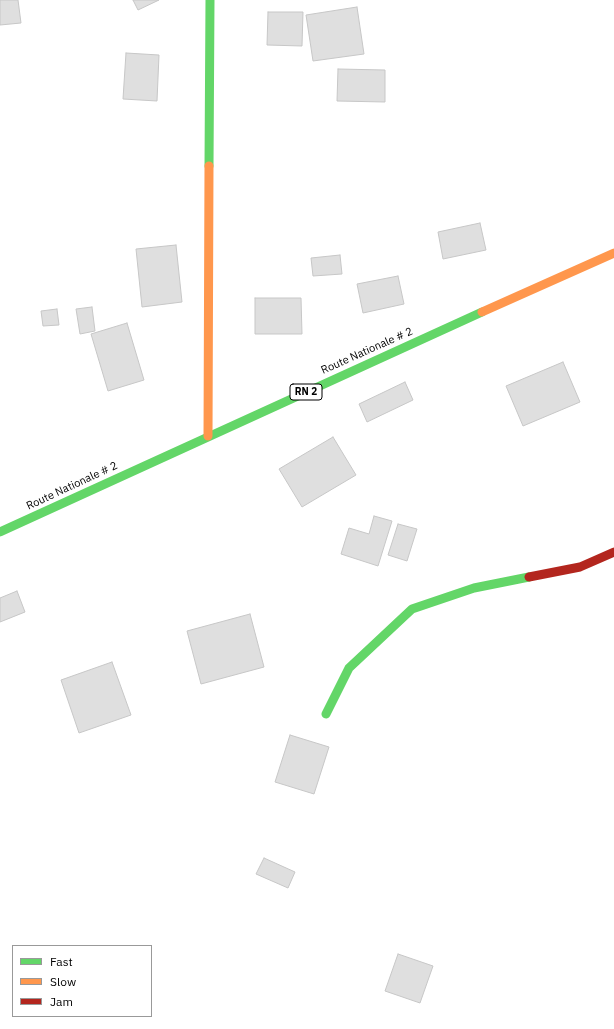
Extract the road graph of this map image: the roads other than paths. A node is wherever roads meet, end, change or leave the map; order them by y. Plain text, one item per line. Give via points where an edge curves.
1 (210, 0) edge
2 (614, 253) edge
3 (208, 436) junction
4 (0, 532) edge
5 (614, 552) edge
6 (326, 714) dead end

1 - 3 street
2 - 3 street, Route Nationale # 2 / RN 2
3 - 4 street, Route Nationale # 2 / RN 2
5 - 6 street via 580,567 474,588 412,609 349,668

